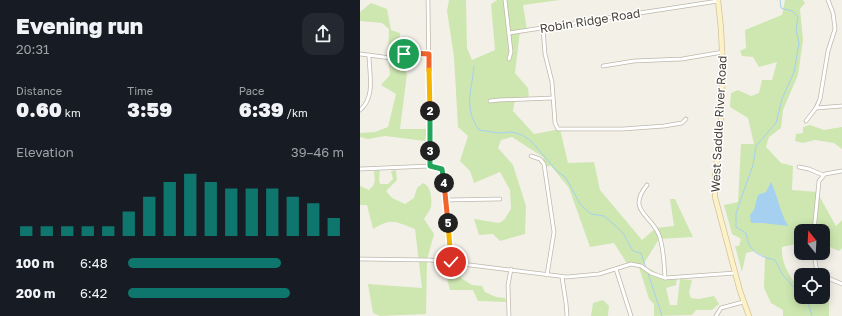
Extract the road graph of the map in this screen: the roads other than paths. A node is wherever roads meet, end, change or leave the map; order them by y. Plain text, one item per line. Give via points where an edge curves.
1 (428, 0) edge
2 (505, 0) edge
3 (718, 0) edge
4 (828, 0) edge
5 (543, 28) junction
6 (509, 33) junction
7 (723, 52) junction
8 (360, 54) edge
9 (429, 54) junction
10 (369, 55) junction
11 (509, 59) dead end
12 (603, 66) dead end
13 (553, 98) junction
14 (490, 101) dead end
15 (842, 106) edge
16 (816, 108) junction
17 (360, 110) edge
18 (686, 119) dead end
19 (806, 121) dead end
20 (531, 156) dead end
21 (430, 166) junction
22 (800, 167) dead end
23 (360, 169) edge
24 (842, 171) edge
25 (823, 175) junction
26 (647, 185) dead end
27 (500, 199) dead end
28 (446, 200) junction
29 (815, 224) edge
30 (360, 259) edge
31 (451, 262) junction
32 (511, 269) junction
33 (616, 269) junction
34 (735, 273) junction
35 (547, 275) junction
36 (562, 277) junction
37 (665, 278) junction
38 (830, 279) edge
39 (842, 284) edge
40 (743, 302) junction
41 (509, 316) edge
42 (567, 316) edge
43 (631, 316) edge
44 (716, 316) edge
45 (749, 316) edge

1 - 9 street
2 - 6 street
3 - 5 street, Robin Ridge Road
3 - 7 street, West Saddle River Road
4 - 16 street via 834,13 835,28
5 - 6 street, Robin Ridge Road
5 - 13 street
6 - 11 street
7 - 12 street via 682,59 634,61
7 - 34 street, West Saddle River Road via 721,128 715,171 715,193
8 - 10 street
9 - 10 street via 410,53 395,58
9 - 21 street
10 - 17 street via 370,96
13 - 14 street
13 - 18 street via 555,123 561,130 664,126 682,123
15 - 16 street
16 - 19 street
20 - 35 street via 540,159 544,164 553,220 554,232
21 - 23 street
21 - 28 street via 442,169
22 - 25 street
24 - 25 street
25 - 29 street via 818,184
26 - 37 street via 640,195 640,208 660,236
27 - 28 street
28 - 31 street
30 - 31 street
31 - 32 street
32 - 35 street
32 - 41 street via 508,285
33 - 36 street via 591,276
33 - 37 street via 631,264 637,265
33 - 43 street
34 - 37 street
34 - 40 street, West Saddle River Road
35 - 36 street
36 - 42 street
38 - 39 street
40 - 44 street via 721,308
40 - 45 street, West Saddle River Road

